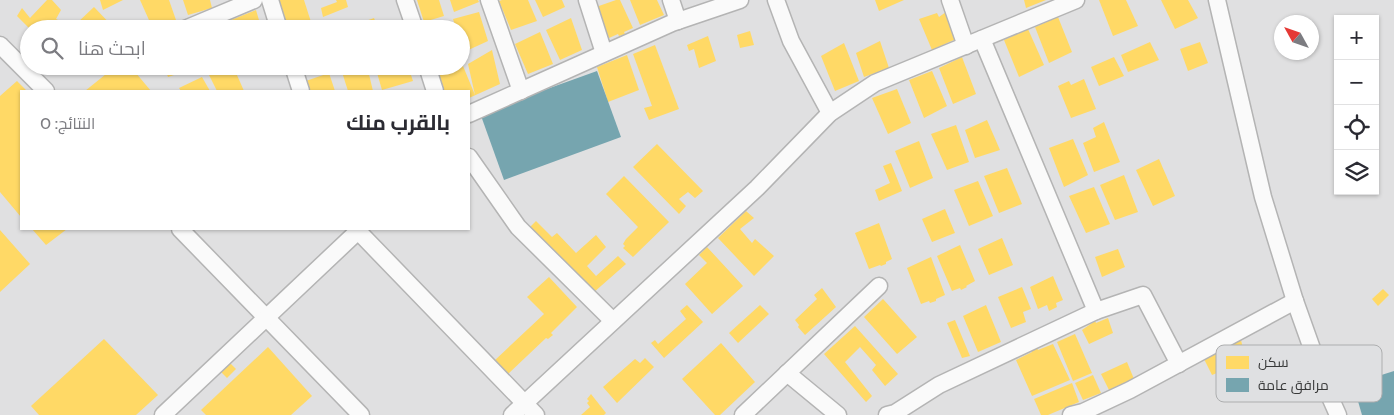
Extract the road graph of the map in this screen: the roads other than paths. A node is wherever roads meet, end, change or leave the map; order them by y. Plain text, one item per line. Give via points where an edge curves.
1 (254, 0) edge
2 (270, 0) edge
3 (405, 0) edge
4 (489, 0) edge
5 (587, 0) edge
6 (672, 0) edge
7 (740, 0) edge
8 (776, 0) edge
9 (950, 0) edge
10 (1076, 0) edge
11 (1217, 0) edge
12 (206, 20) edge
13 (277, 20) edge
14 (412, 20) edge
15 (678, 21) junction
16 (982, 39) junction
17 (0, 45) edge
18 (966, 46) junction
19 (604, 53) junction
20 (20, 65) edge
21 (30, 75) edge
22 (295, 75) edge
23 (430, 75) edge
24 (45, 90) edge
25 (301, 90) edge
26 (435, 90) edge
27 (520, 91) junction
28 (830, 113) junction
29 (470, 114) edge
30 (470, 158) edge
31 (181, 230) edge
32 (357, 230) edge
33 (879, 286) dead end
34 (1295, 301) junction
35 (1096, 311) junction
36 (266, 318) junction
37 (613, 322) junction
38 (1311, 345) edge
39 (1179, 364) junction
40 (787, 373) junction
41 (1332, 402) edge
42 (531, 409) edge
43 (162, 415) edge
44 (361, 415) edge
45 (512, 415) edge
46 (743, 415) edge
47 (838, 415) edge
48 (887, 415) edge
49 (1071, 415) edge
50 (1338, 415) edge

1 - 12 street
2 - 13 street
3 - 14 street
4 - 27 street
5 - 19 street
6 - 15 street
7 - 15 street
8 - 28 street via 791,41
9 - 18 street
10 - 16 street
11 - 34 street via 1263,197
15 - 19 street
16 - 18 street
16 - 35 street
17 - 20 street
18 - 28 street via 876,83
19 - 27 street
21 - 24 street
22 - 25 street
23 - 26 street
27 - 29 street
28 - 37 street via 757,188
30 - 37 street via 518,227
31 - 36 street
32 - 36 street
32 - 42 street
33 - 40 street
34 - 38 street
34 - 39 street
35 - 39 street via 1143,295
35 - 48 street via 939,385
36 - 43 street
36 - 44 street
37 - 42 street
39 - 49 street via 1130,390
40 - 46 street
40 - 47 street
41 - 50 street
42 - 45 street

